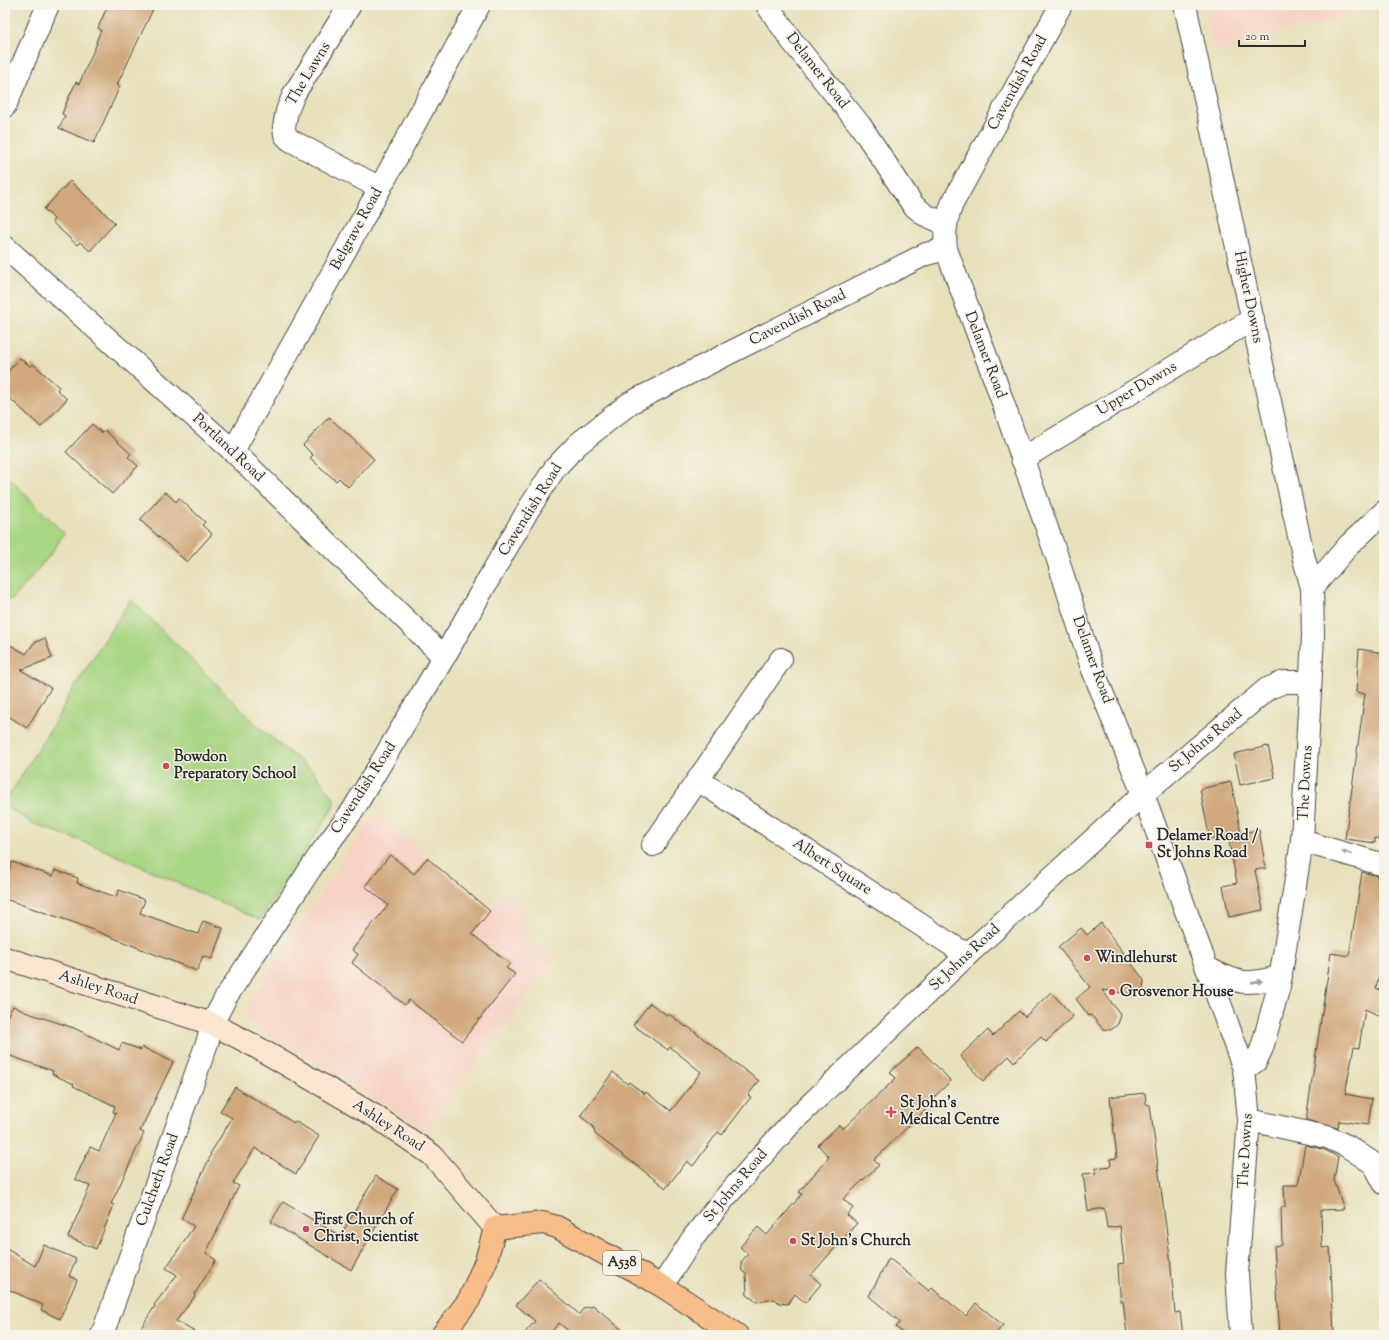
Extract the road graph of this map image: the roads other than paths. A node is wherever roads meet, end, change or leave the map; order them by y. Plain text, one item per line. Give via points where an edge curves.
1 (48, 5) edge
2 (350, 5) edge
3 (479, 5) edge
4 (767, 5) edge
5 (1061, 5) edge
6 (1185, 5) edge
7 (5, 106) edge
8 (380, 188) junction
9 (946, 224) junction
10 (5, 247) edge
11 (946, 249) junction
12 (1253, 319) junction
13 (233, 451) junction
14 (1022, 459) junction
15 (1384, 512) edge
16 (1312, 588) junction
17 (444, 658) junction
18 (781, 659) dead end
19 (1310, 682) junction
20 (698, 780) junction
21 (1144, 794) junction
22 (1302, 841) junction
23 (652, 845) dead end
24 (1384, 865) edge
25 (967, 955) junction
26 (5, 958) edge
27 (1207, 968) junction
28 (1281, 976) junction
29 (212, 1024) junction
30 (1244, 1069) junction
31 (1249, 1120) junction
32 (1384, 1183) edge
33 (496, 1228) junction
34 (662, 1286) junction
35 (102, 1335) edge
36 (442, 1335) edge
37 (737, 1335) edge
38 (1241, 1335) edge

1 - 7 street
2 - 8 street, The Lawns via 294,94 284,128 290,140
3 - 8 street, Belgrave Road
4 - 9 street, Delamer Road via 792,41 860,125 913,205 925,215
5 - 9 street, Cavendish Road via 952,204
6 - 12 street, Higher Downs
8 - 13 street, Belgrave Road
9 - 11 street, Cavendish Road
10 - 13 street, Portland Road
11 - 14 street, Delamer Road
11 - 17 street, Cavendish Road via 926,254 630,403 578,444 555,468 528,510
12 - 14 street, Upper Downs
12 - 16 street, Higher Downs via 1302,555
13 - 17 street, Portland Road
14 - 21 street, Delamer Road via 1091,665
15 - 16 street via 1348,546
16 - 19 street, The Downs via 1313,636
17 - 29 street, Cavendish Road via 353,810 319,856 226,997
18 - 20 street
19 - 21 street, St Johns Road via 1284,682 1267,689
19 - 22 street, The Downs
20 - 23 street
20 - 25 street, Albert Square
21 - 25 street, St Johns Road
21 - 27 street, Delamer Road
24 -> 22 street
22 - 28 street, The Downs
25 - 34 street, St Johns Road via 792,1122 722,1201 693,1238
26 - 29 main road, Ashley Road
27 -> 28 street via 1247,984
27 - 30 street, Delamer Road
28 - 30 street, The Downs via 1262,1048 1256,1061
29 - 33 main road, Ashley Road via 303,1073 432,1155
29 - 35 street, Culcheth Road
30 - 31 street, The Downs
31 - 32 street via 1327,1137 1347,1146 1374,1164
31 - 38 street, The Downs via 1237,1273
33 - 34 main road, A538 via 543,1223 557,1227
33 - 36 main road via 486,1261 469,1300
34 - 37 main road, A538

